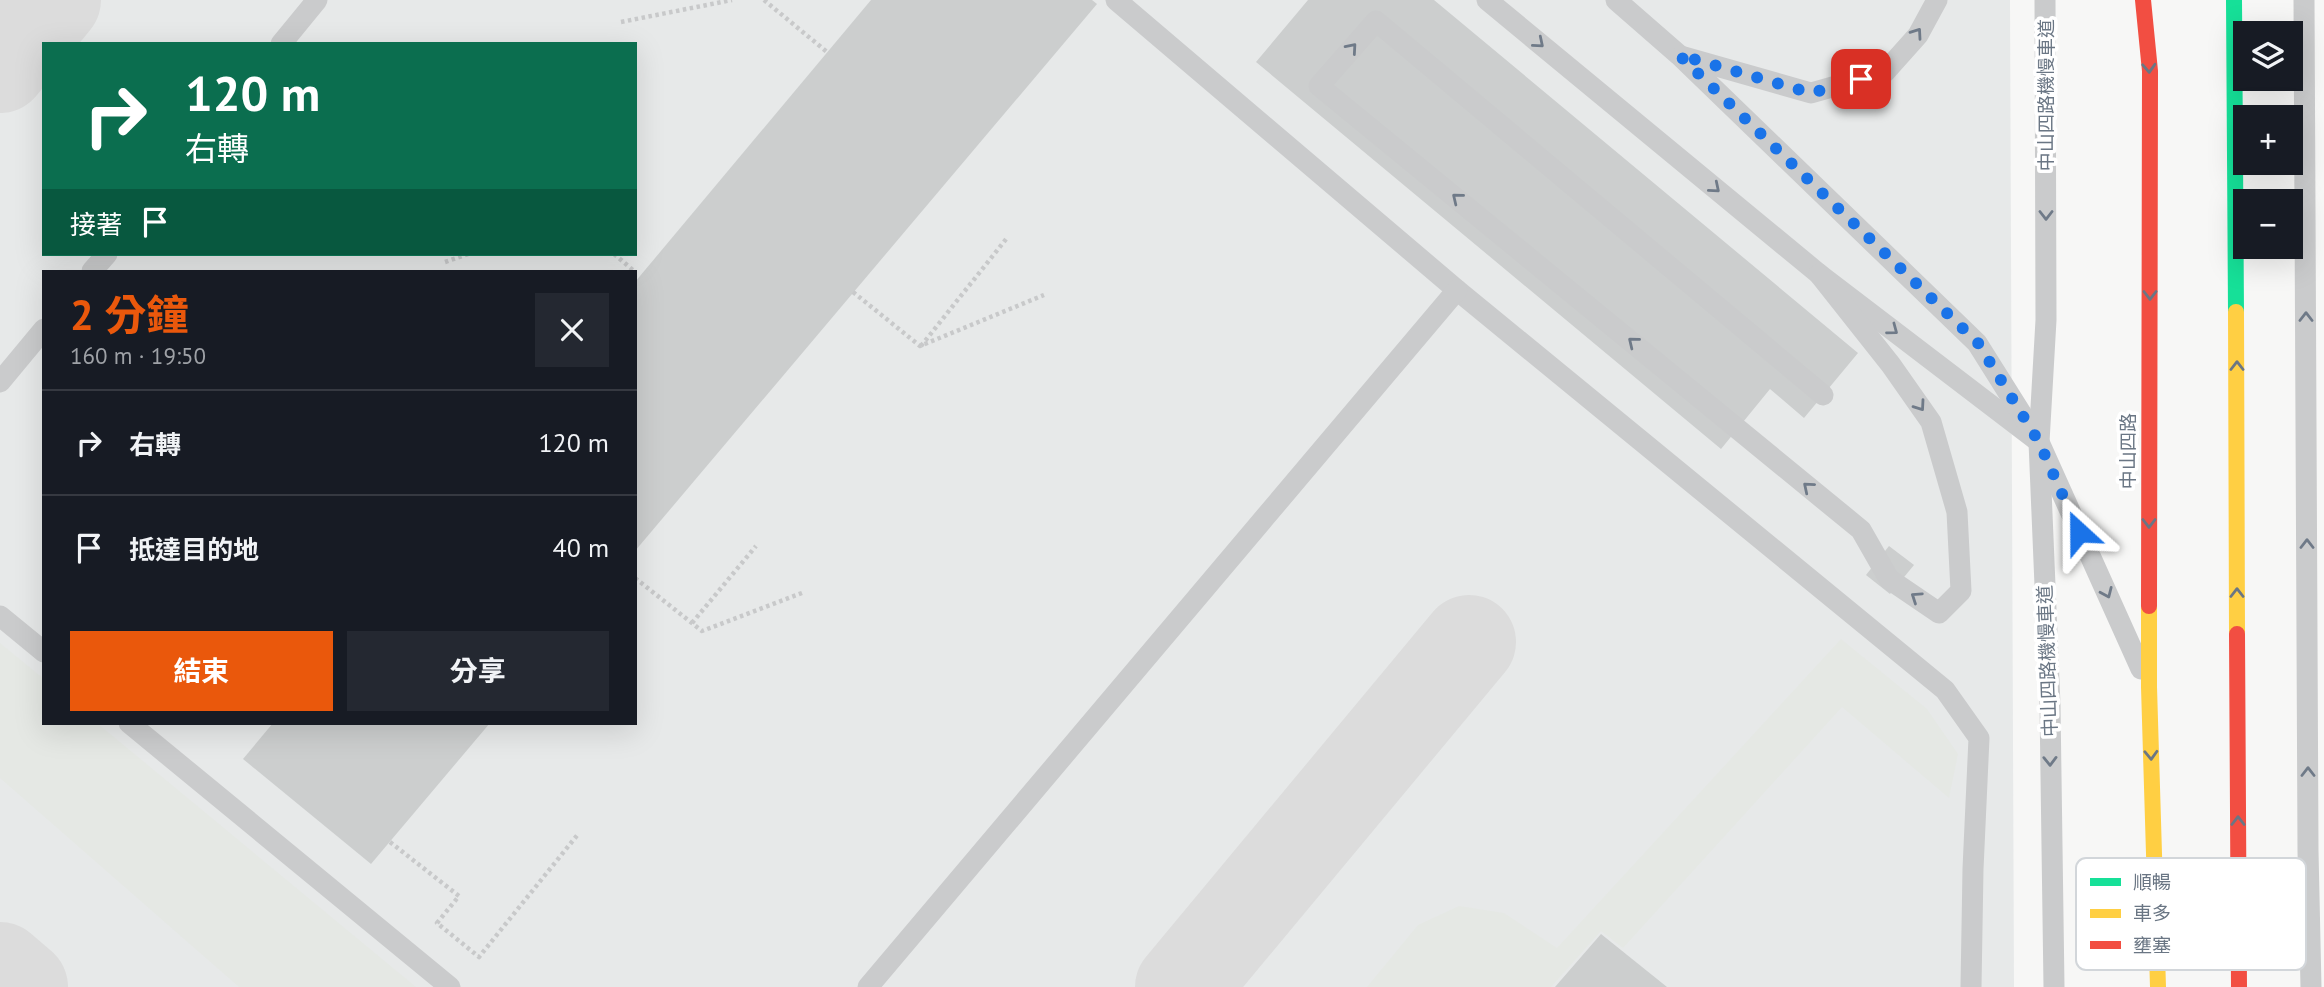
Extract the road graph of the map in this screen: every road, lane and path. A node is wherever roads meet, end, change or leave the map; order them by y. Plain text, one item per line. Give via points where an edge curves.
1 (317, 0) edge
2 (732, 0) edge
3 (764, 0) edge
4 (1116, 0) edge
5 (1487, 0) edge
6 (1616, 0) edge
7 (1937, 0) edge
8 (2045, 0) edge
9 (2143, 0) edge
10 (2234, 0) edge
11 (2304, 0) edge
12 (621, 22) dead end
13 (283, 42) edge
14 (827, 52) dead end
15 (1679, 55) junction
16 (1007, 239) dead end
17 (105, 256) edge
18 (462, 256) edge
19 (616, 256) edge
20 (445, 262) dead end
21 (93, 270) edge
22 (633, 270) edge
23 (1819, 274) junction
24 (1457, 290) junction
25 (853, 292) dead end
26 (1044, 295) dead end
27 (42, 331) edge
28 (920, 346) junction
29 (0, 382) edge
30 (1823, 395) dead end
31 (2039, 442) junction
32 (756, 546) dead end
33 (637, 580) edge
34 (802, 593) dead end
35 (0, 616) edge
36 (692, 623) junction
37 (42, 650) edge
38 (2149, 687) junction
39 (132, 725) edge
40 (579, 833) dead end
41 (390, 842) dead end
42 (2154, 858) edge
43 (2238, 858) edge
44 (450, 987) edge
45 (868, 987) edge
46 (1971, 987) edge
47 (2054, 987) edge
48 (2311, 987) edge

1 - 13 lane
2 - 12 path
3 - 14 path
4 - 24 lane
5 -> 23 lane
6 - 15 lane
15 -> 7 lane via 1811,93 1885,72 1917,35
8 -> 31 lane, 中山四路機慢車道 via 2046,320
9 -> 38 main road, 中山四路 via 2150,71
43 -> 10 main road
48 -> 11 lane
15 - 31 lane via 1978,343
16 - 28 path
17 - 21 lane
18 - 20 path
19 - 22 path
23 -> 30 lane via 1931,422 1957,512 1961,591 1939,613 1889,579 1861,530 1319,86 1376,21
23 -> 31 lane
24 - 45 lane
24 - 46 lane via 1945,690 1979,738
25 - 28 path
26 - 28 path
27 - 29 lane
31 -> 38 lane
31 -> 47 lane, 中山四路機慢車道 via 2050,705
32 - 36 path
33 - 36 path
34 - 36 path via 702,631
35 - 37 lane
38 -> 42 main road, 中山四路
39 - 44 lane
40 - 41 path via 479,957 437,923 459,896

